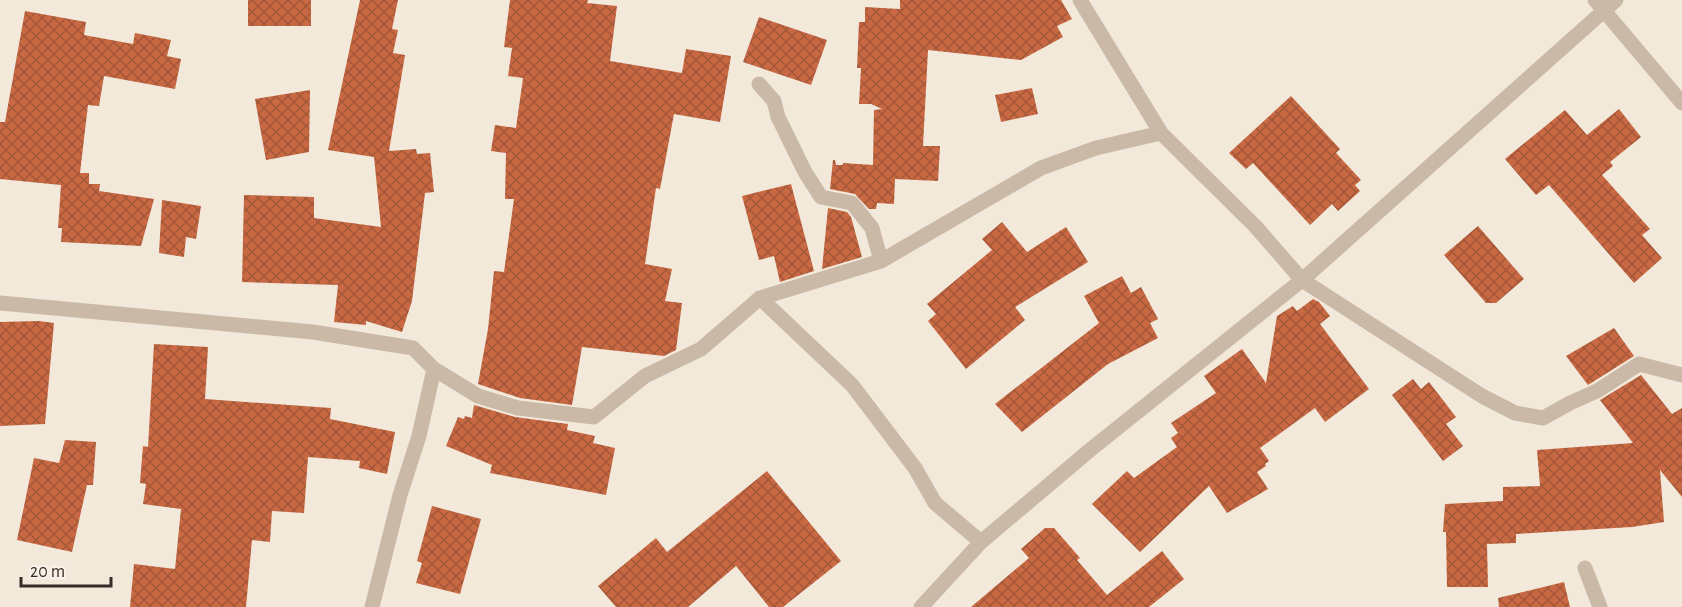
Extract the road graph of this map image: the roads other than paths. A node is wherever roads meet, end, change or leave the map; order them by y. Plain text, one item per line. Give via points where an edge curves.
1 (1080, 0) edge
2 (1605, 3) edge
3 (759, 84) dead end
4 (1682, 103) edge
5 (1161, 133) junction
6 (881, 261) junction
7 (1302, 280) junction
8 (760, 298) junction
9 (0, 303) edge
10 (434, 369) junction
11 (1682, 375) edge
12 (981, 542) junction
13 (1586, 568) dead end
14 (372, 607) edge
15 (921, 607) edge
16 (1600, 607) edge

1 - 5 street
2 - 4 street
2 - 7 street
3 - 6 street via 774,100 778,117 821,197 852,203 872,228
5 - 6 street via 1096,148 1041,168
5 - 7 street via 1256,226
6 - 8 street
7 - 11 street via 1482,396 1515,413 1543,418 1598,391 1639,364
7 - 12 street
8 - 10 street via 700,349 645,376 594,417 518,408 478,396
8 - 12 street via 852,386 915,468 935,502
9 - 10 street via 373,340 413,348
10 - 14 street
12 - 15 street
13 - 16 street

